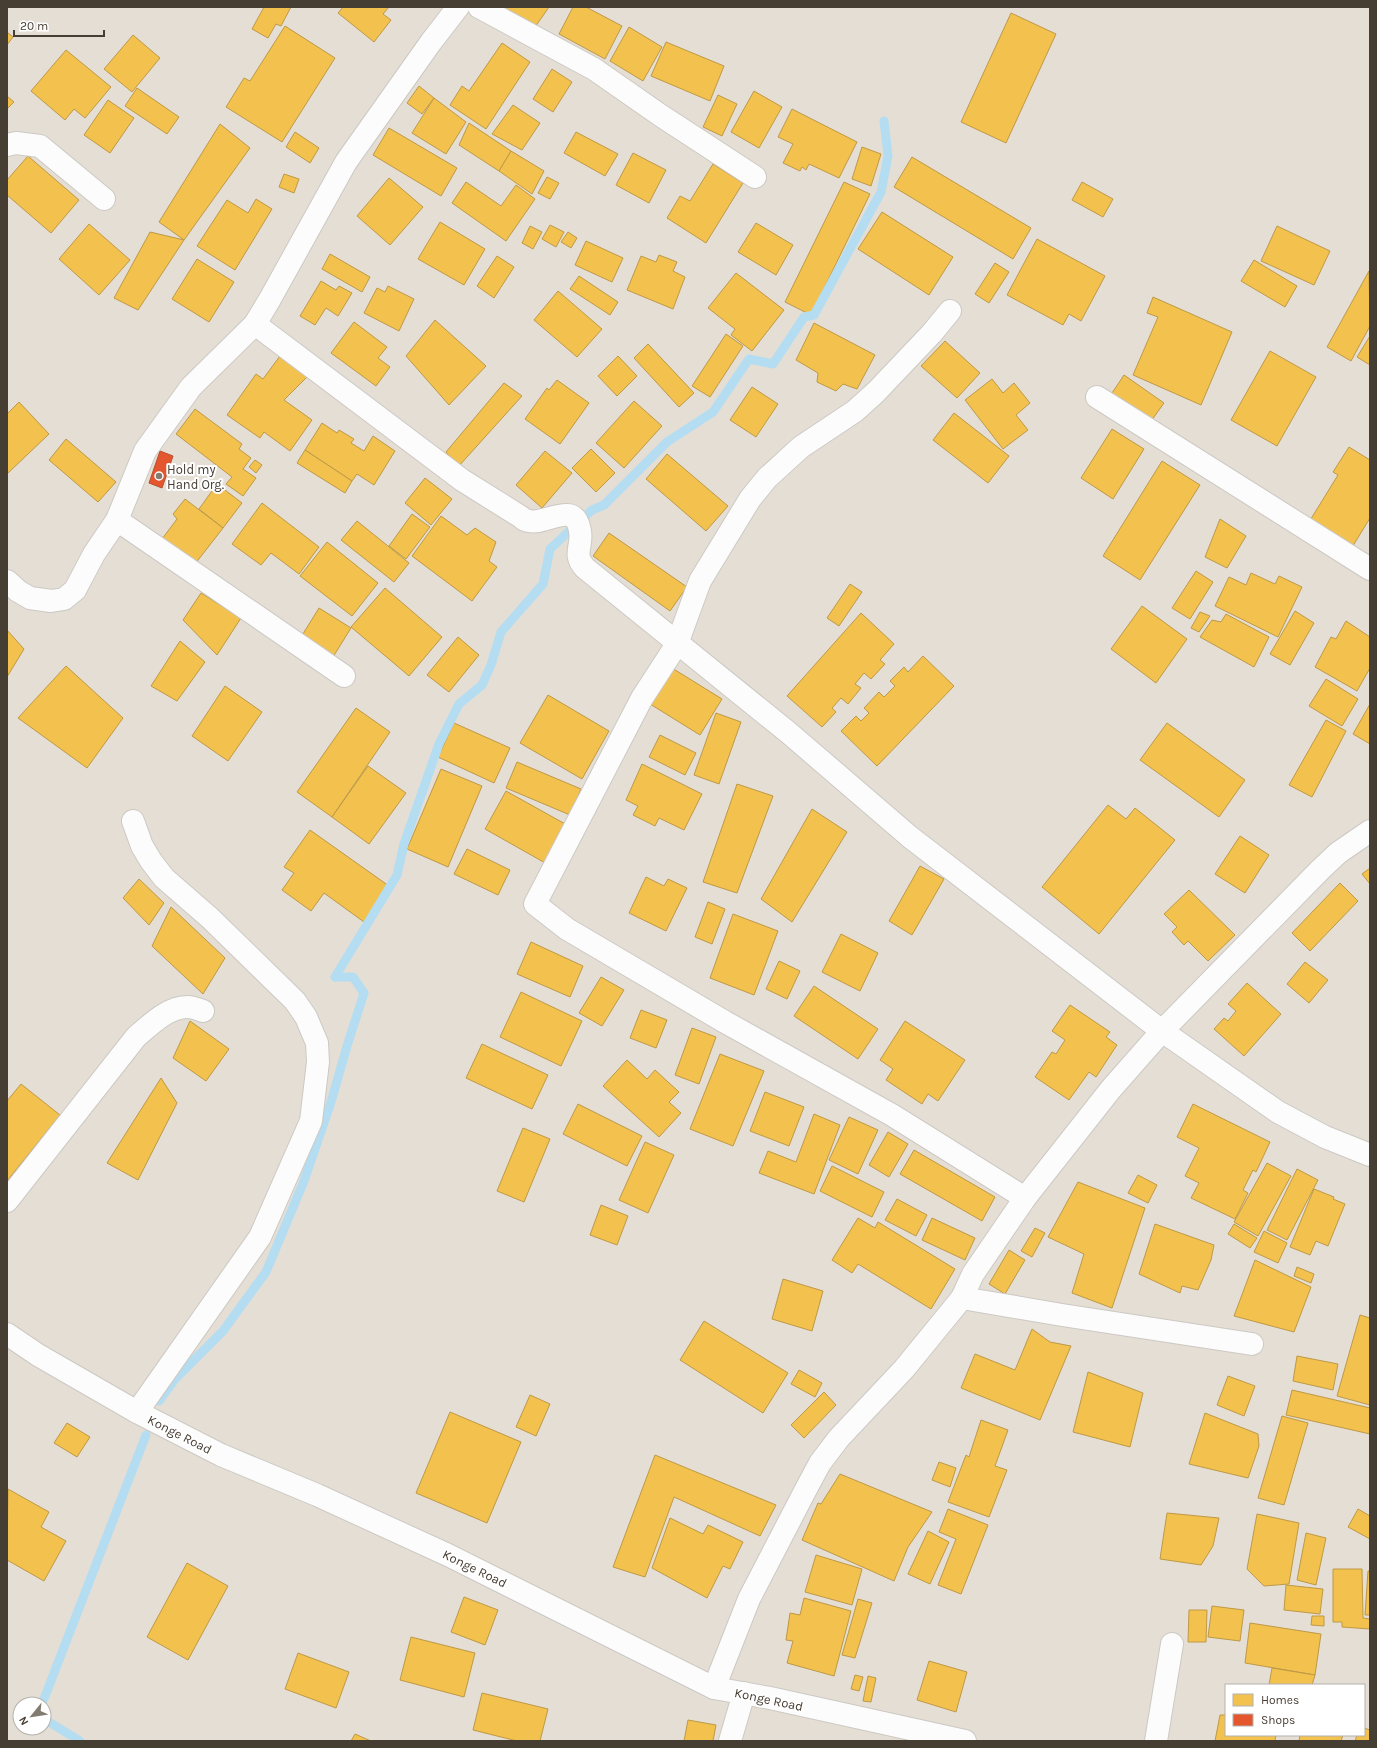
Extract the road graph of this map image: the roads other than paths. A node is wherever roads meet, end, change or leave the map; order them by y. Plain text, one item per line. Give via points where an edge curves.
1 (458, 7) edge
2 (479, 7) edge
3 (7, 145) edge
4 (755, 177) dead end
5 (104, 198) dead end
6 (950, 311) dead end
7 (255, 324) junction
8 (1097, 397) dead end
9 (117, 520) junction
10 (1370, 569) edge
11 (7, 580) edge
12 (677, 644) junction
13 (344, 676) dead end
14 (133, 821) dead end
15 (1370, 832) edge
16 (203, 1011) dead end
17 (1162, 1031) junction
18 (1370, 1154) edge
19 (1025, 1198) junction
20 (7, 1201) edge
21 (962, 1298) junction
22 (7, 1334) edge
23 (1252, 1344) dead end
24 (137, 1412) junction
25 (1172, 1644) dead end
26 (714, 1688) junction
27 (744, 1693) junction
28 (730, 1741) edge
29 (965, 1741) edge
30 (1156, 1741) edge

1 - 7 street via 430,42 346,162
2 - 4 street via 594,69
3 - 5 street via 16,143 40,146
6 - 12 street via 876,392 855,411 801,447 767,478 750,499 700,581
7 - 9 street via 191,387 145,451
7 - 12 street via 462,480 521,517 529,521 571,515 579,522 579,562
8 - 10 street
9 - 11 street via 94,554 75,590 64,599 51,601 30,598
9 - 13 street
12 - 17 street via 789,733 910,837
12 - 19 street via 642,698 534,904 567,929 725,1022 892,1115
14 - 24 street via 150,861 164,878 210,918 295,1001 306,1017 317,1043 318,1062 311,1121 260,1237
15 - 17 street via 1338,853 1320,870
16 - 20 street via 188,1007 171,1011 152,1023 136,1038
17 - 18 street via 1278,1112 1325,1137
17 - 19 street via 1078,1129
19 - 21 street via 973,1274
21 - 23 street
21 - 26 street via 904,1369 839,1438 820,1463 749,1599
22 - 24 street, Konge Road via 38,1355
24 - 26 street, Konge Road via 221,1455 318,1495 448,1555
25 - 30 street
26 - 27 street, Konge Road
27 - 28 street
27 - 29 street, Konge Road

